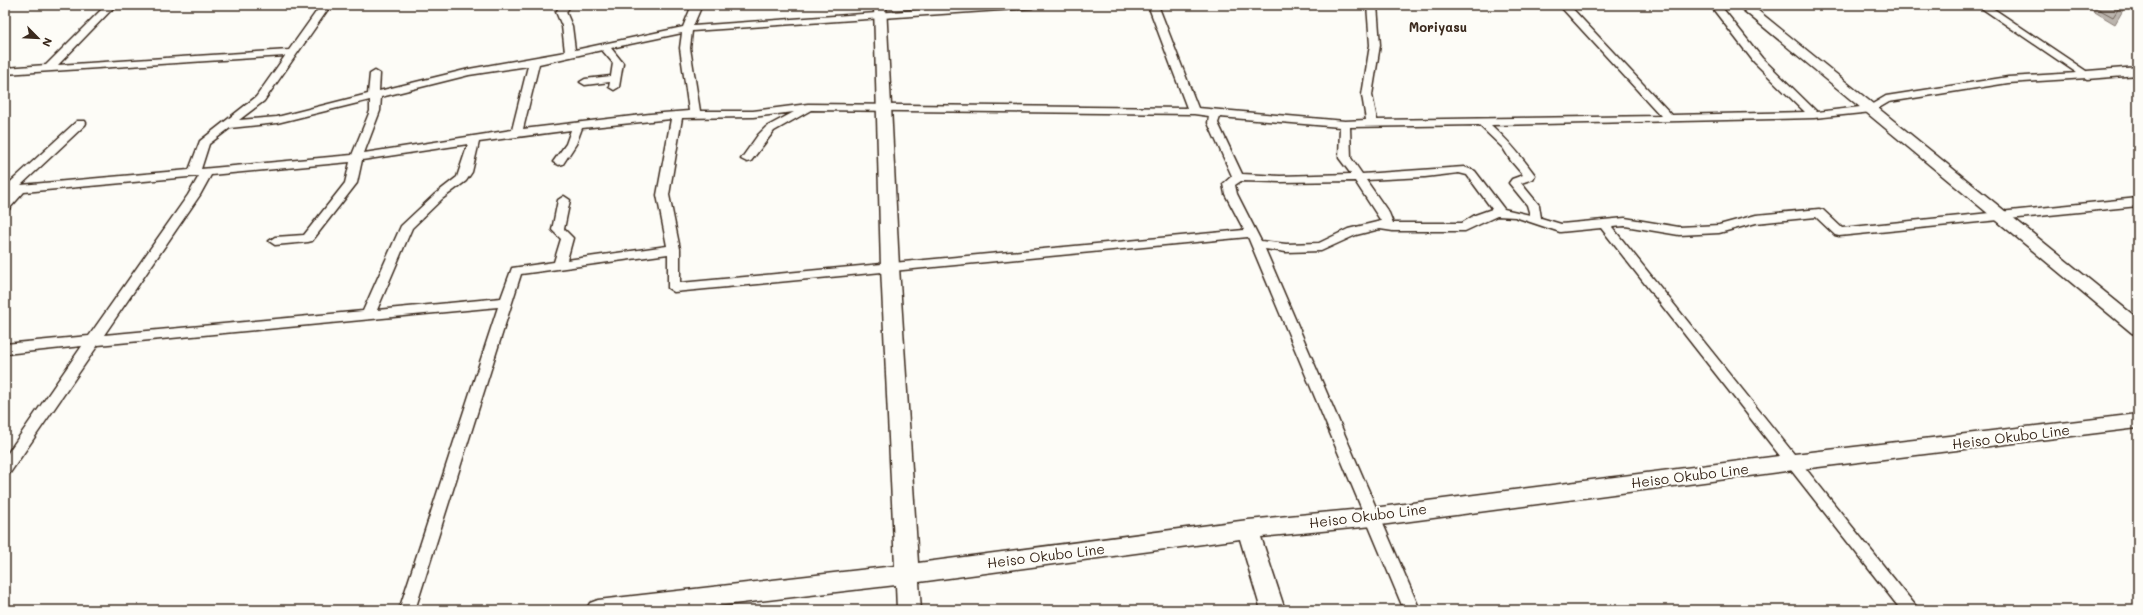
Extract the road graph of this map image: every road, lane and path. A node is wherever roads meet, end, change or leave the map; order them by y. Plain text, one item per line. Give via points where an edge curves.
1 (111, 5) edge
2 (326, 5) edge
3 (566, 5) edge
4 (696, 5) edge
5 (1032, 5) edge
6 (1153, 5) edge
7 (1372, 5) edge
8 (1564, 5) edge
9 (1715, 5) edge
10 (1743, 5) edge
11 (1982, 5) edge
12 (880, 10) edge
13 (687, 29) junction
14 (605, 47) junction
15 (292, 54) junction
16 (570, 54) junction
17 (534, 62) junction
18 (49, 68) junction
19 (5, 71) edge
20 (2138, 71) edge
21 (375, 74) dead end
22 (2087, 75) junction
23 (585, 82) dead end
24 (375, 96) junction
25 (808, 107) junction
26 (882, 108) junction
27 (1872, 109) junction
28 (1194, 111) junction
29 (695, 114) junction
30 (1215, 114) junction
31 (1814, 115) junction
32 (677, 116) junction
33 (1669, 118) junction
34 (1482, 122) junction
35 (81, 123) dead end
36 (1345, 124) junction
37 (1372, 124) junction
38 (226, 125) junction
39 (578, 125) junction
40 (517, 133) junction
41 (474, 140) junction
42 (357, 158) junction
43 (747, 159) dead end
44 (559, 162) dead end
45 (200, 173) junction
46 (1238, 177) junction
47 (1359, 177) junction
48 (12, 189) edge
49 (564, 200) dead end
50 (2138, 202) edge
51 (5, 206) edge
52 (1501, 213) junction
53 (2001, 216) junction
54 (1535, 220) junction
55 (1603, 223) junction
56 (1387, 226) junction
57 (1254, 238) junction
58 (275, 241) dead end
59 (674, 249) junction
60 (559, 265) junction
61 (890, 267) junction
62 (506, 302) junction
63 (368, 315) junction
64 (2138, 329) edge
65 (94, 340) junction
66 (5, 349) edge
67 (2138, 421) edge
68 (1794, 462) junction
69 (5, 469) edge
70 (1373, 517) junction
71 (1248, 530) junction
72 (907, 574) junction
73 (407, 610) edge
74 (598, 610) edge
75 (909, 610) edge
76 (1273, 610) edge
77 (1412, 610) edge
78 (1911, 610) edge

1 - 18 street
2 - 15 street
3 - 16 street via 561,12 567,26
4 - 13 street
5 - 12 street
6 - 28 street
7 - 37 street via 1376,45 1367,95
8 - 33 street
9 - 31 street via 1758,60
10 - 27 street
11 - 22 street
12 - 13 street
12 - 26 street
13 - 14 street
13 - 29 street via 685,48
14 - 16 street
14 - 23 street via 618,63 615,83
15 - 18 street
15 - 38 street via 260,99
16 - 17 street
17 - 24 street via 469,72
17 - 40 street
18 - 19 street
20 - 22 street
21 - 24 street
22 - 27 street via 2008,80 1886,99
24 - 38 street via 277,120
24 - 42 street via 370,125
25 - 26 street
25 - 29 street via 753,114
25 - 43 street via 802,113 770,129
26 - 28 street
26 - 61 street
27 - 31 street
27 - 53 street
28 - 30 street
29 - 32 street
30 - 36 street
30 - 46 street via 1213,122
31 - 33 street
32 - 39 street
32 - 59 street via 662,195
33 - 34 street
34 - 37 street
34 - 54 street via 1508,146 1529,175 1515,183 1532,204 1536,212
35 - 48 street
36 - 37 street
36 - 47 street via 1344,158
38 - 45 street via 204,143
39 - 40 street
39 - 44 street via 571,144
40 - 41 street
41 - 42 street
41 - 63 street via 466,172 462,178 407,226
42 - 45 street
42 - 58 street via 351,183 308,238
45 - 48 street
45 - 65 street via 194,195
46 - 47 street
46 - 57 street via 1229,184 1230,194
47 - 52 street via 1425,174 1464,169 1471,173
47 - 56 street via 1383,213
48 - 51 street
49 - 60 street via 558,230 567,238 567,243
50 - 53 street
52 - 54 street via 1516,214
52 - 56 street via 1496,212 1479,218 1465,227
53 - 55 street via 1839,232 1819,213 1756,219 1725,228 1702,231 1679,231 1625,222
53 - 64 street
54 - 55 street via 1560,228
55 - 68 street
56 - 57 street via 1380,225 1352,232 1321,247 1286,248
57 - 61 street
57 - 70 street
59 - 60 street
59 - 61 street via 674,288
60 - 62 street via 516,271
61 - 72 street
62 - 63 street
62 - 73 street
63 - 65 street
65 - 66 street
65 - 69 street
67 - 68 street, Heiso Okubo Line
68 - 70 street, Heiso Okubo Line
68 - 78 street
70 - 71 street, Heiso Okubo Line
70 - 77 street
71 - 72 street, Heiso Okubo Line
71 - 76 street
72 - 74 street, Heiso Okubo Line
72 - 75 street

